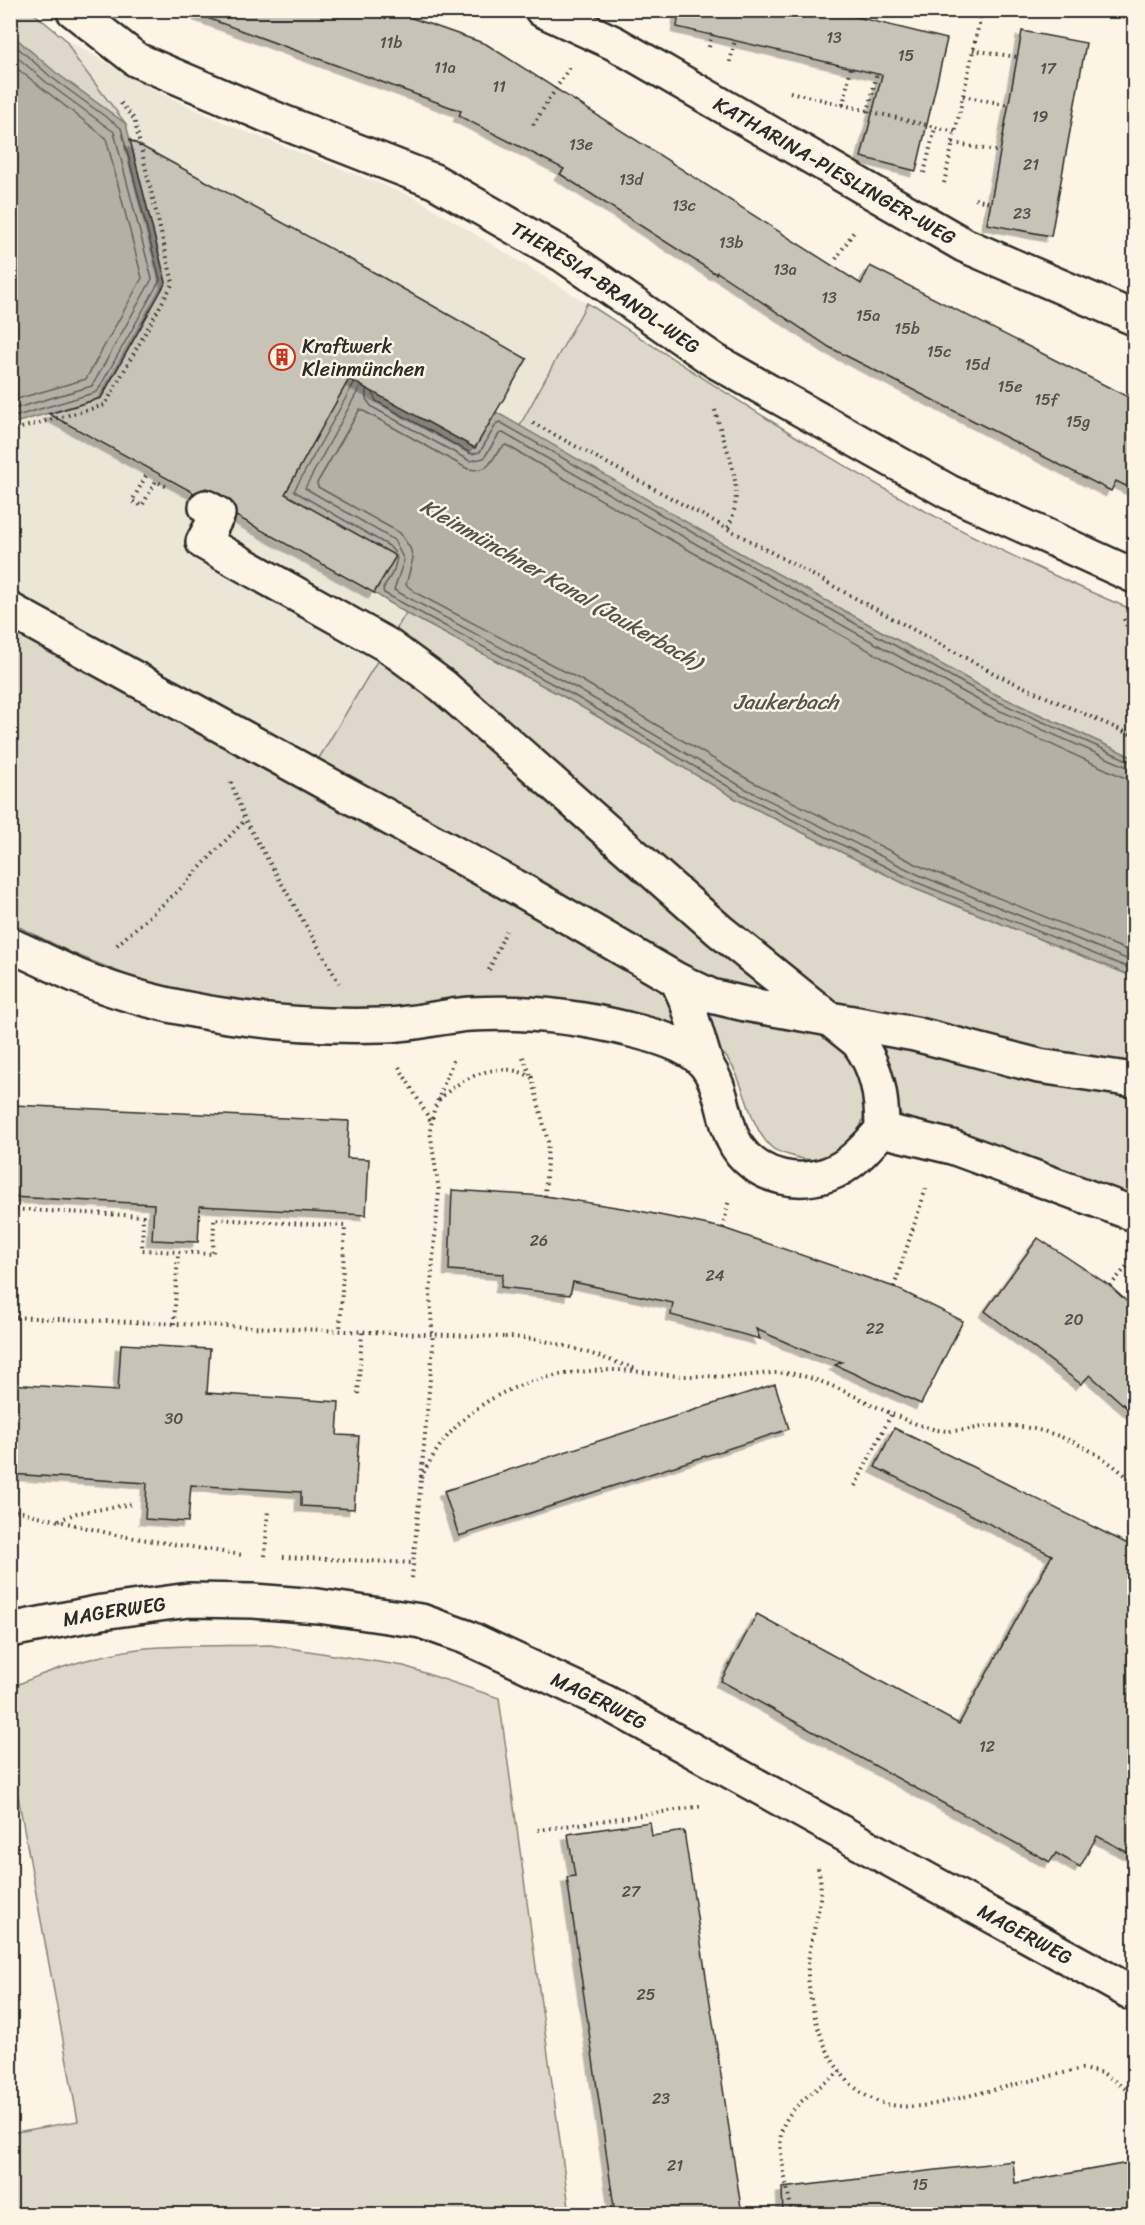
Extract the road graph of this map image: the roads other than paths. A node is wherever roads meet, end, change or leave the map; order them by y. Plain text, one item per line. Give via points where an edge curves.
1 (73, 10) edge
2 (542, 10) edge
3 (1134, 318) edge
4 (206, 507) road end
5 (1134, 576) edge
6 (10, 610) edge
7 (10, 945) edge
8 (676, 980) junction
9 (823, 1017) junction
10 (706, 1064) junction
11 (1134, 1080) edge
12 (882, 1130) junction
13 (1134, 1214) edge
14 (10, 1630) edge
15 (1134, 1994) edge

1 - 5 street, THERESIA-BRANDL-WEG via 137,60 435,181 563,255 715,361 949,492
2 - 3 street, KATHARINA-PIESLINGER-WEG via 591,32 964,245
4 - 9 street via 218,514 203,542 387,645 443,686
6 - 8 street via 525,892
7 - 10 street via 79,977 191,1009 289,1022 370,1026 470,1014 571,1017 670,1043 695,1054
8 - 9 street via 734,1002
8 - 10 street
9 - 11 street via 915,1034 1038,1066
9 - 12 street via 858,1042 870,1057 882,1095
10 - 12 street via 744,1156 778,1177 798,1180 841,1169
12 - 13 street via 940,1144
14 - 15 street, MAGERWEG via 102,1611 189,1600 253,1601 381,1613 421,1621 466,1637 605,1702

